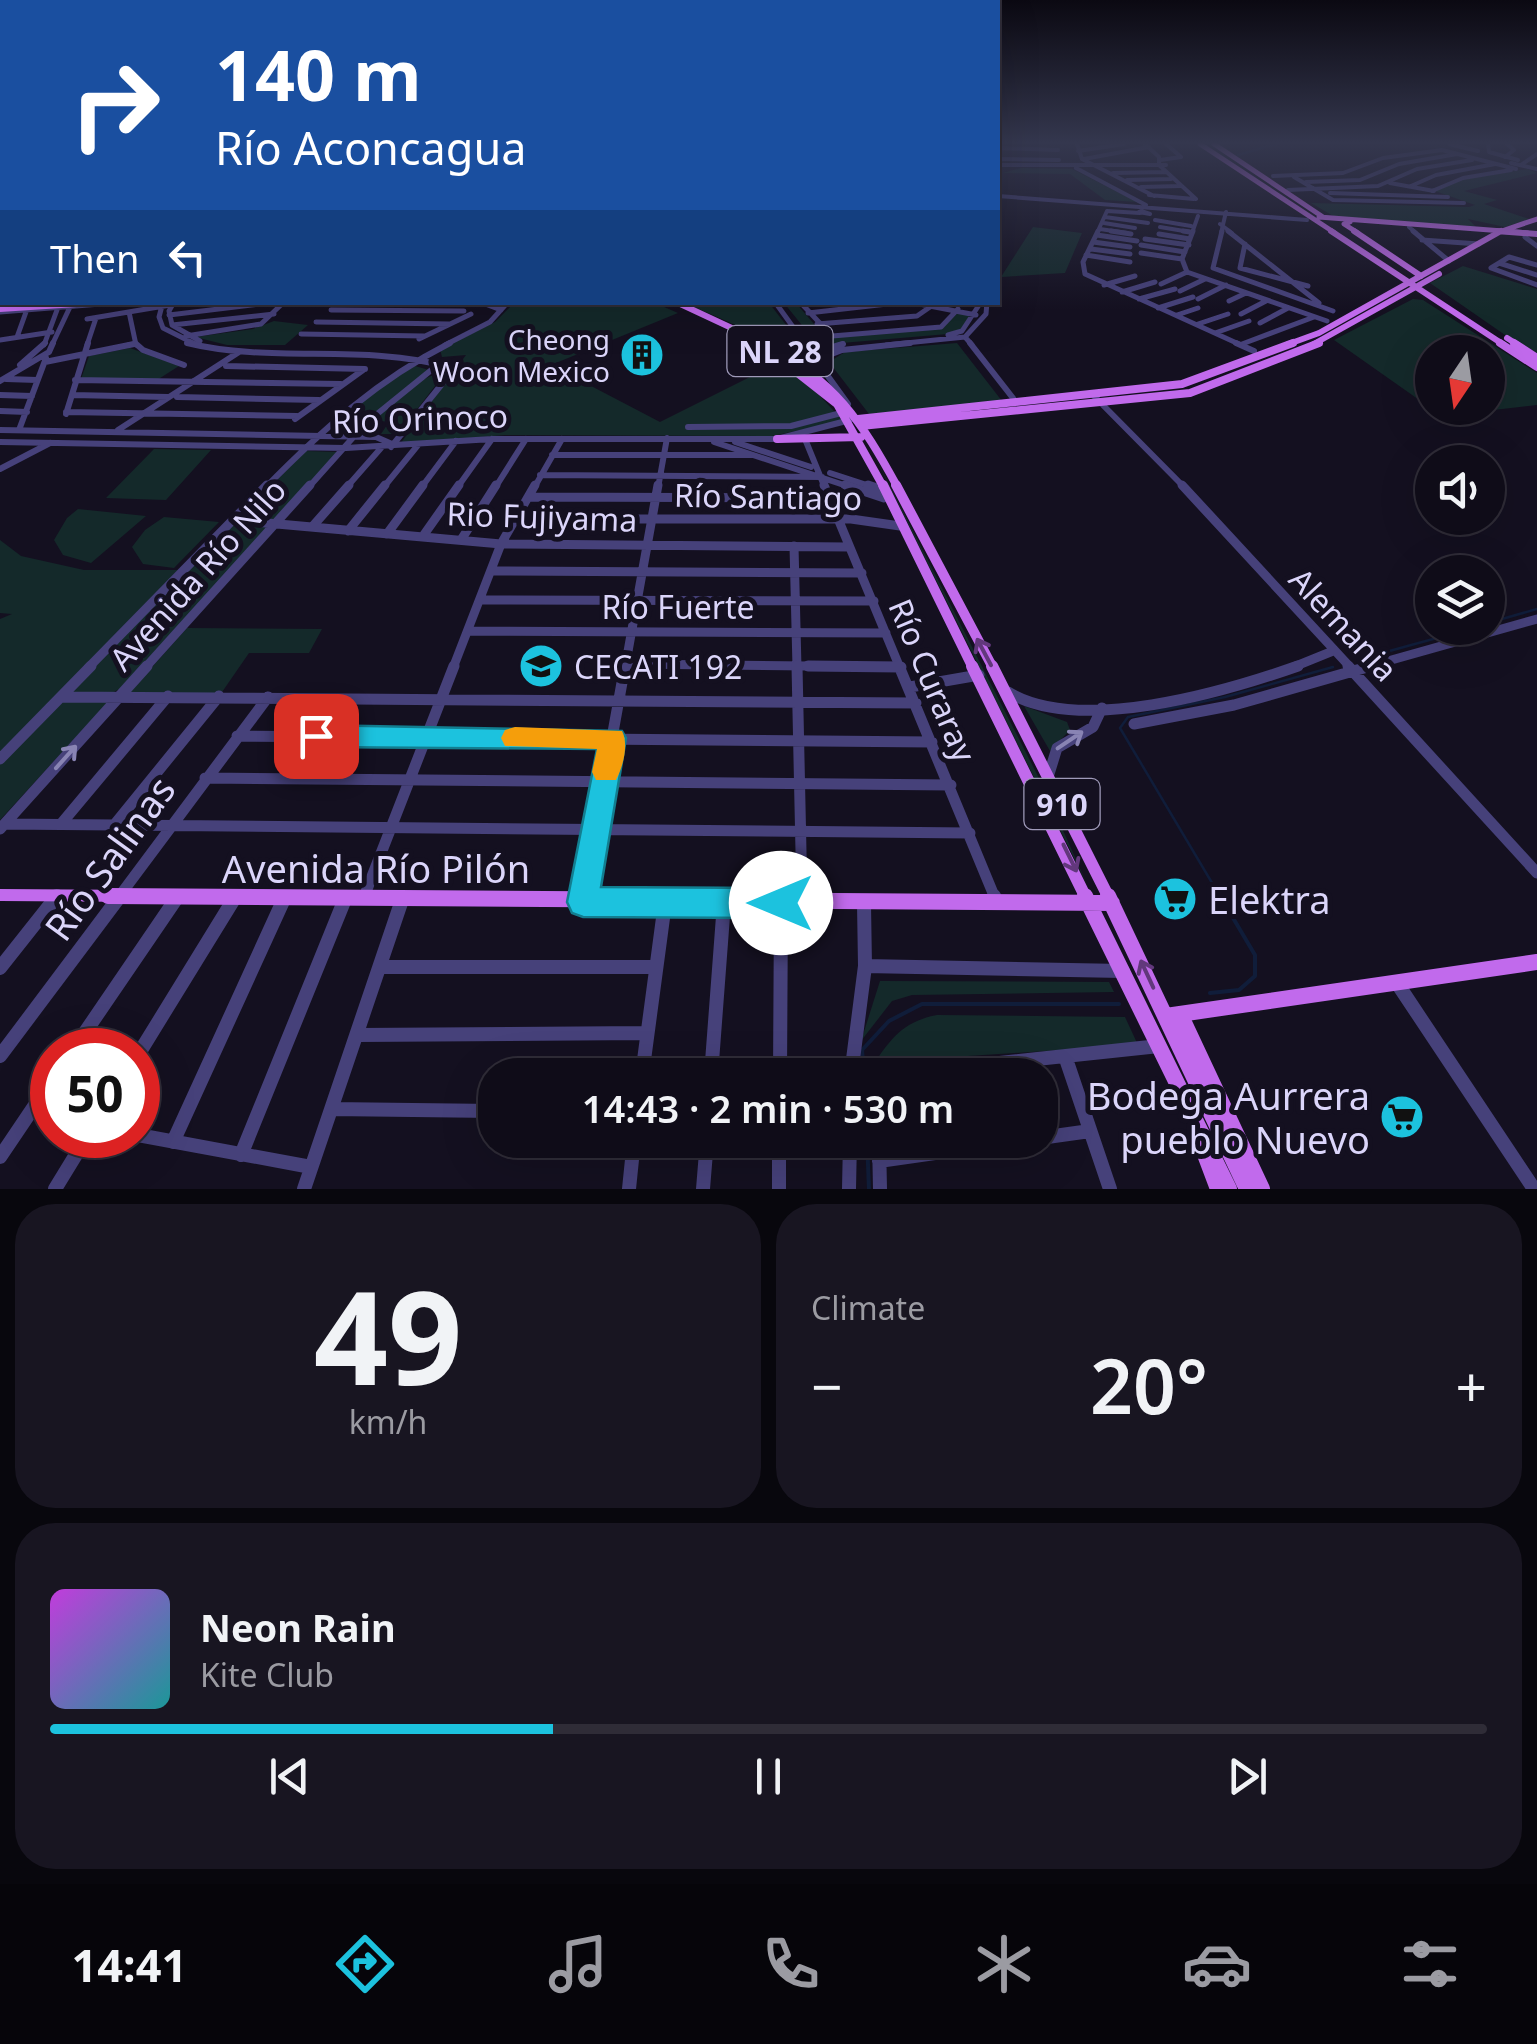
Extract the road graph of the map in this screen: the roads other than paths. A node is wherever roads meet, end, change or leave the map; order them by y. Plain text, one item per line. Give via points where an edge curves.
1 (1048, 199) edge
2 (1133, 199) edge
3 (1178, 199) edge
4 (1284, 199) edge
5 (1300, 199) edge
6 (1300, 199) edge
7 (1332, 199) edge
8 (1456, 199) edge
9 (1464, 203) joint
10 (1291, 204) junction
11 (1306, 204) junction
12 (1143, 208) junction
13 (1191, 212) junction
14 (1289, 215) junction
15 (1223, 216) junction
16 (1317, 219) junction
17 (1537, 222) edge
18 (1344, 224) junction
19 (1410, 227) junction
20 (1134, 231) dead end
21 (1160, 231) dead end
22 (1098, 233) junction
23 (1503, 233) junction
24 (1532, 238) edge
25 (1422, 240) junction
26 (1188, 242) junction
27 (1246, 242) junction
28 (1480, 244) junction
29 (1141, 245) junction
30 (1453, 259) junction
31 (1499, 263) junction
32 (1537, 265) edge
33 (1214, 268) junction
34 (1240, 268) junction
35 (1186, 272) junction
36 (1537, 275) edge
37 (1135, 276) dead end
38 (1205, 279) junction
39 (1418, 282) junction
40 (1104, 285) junction
41 (1226, 285) junction
42 (1537, 285) edge
43 (1298, 286) junction
44 (1308, 286) dead end
45 (1122, 292) junction
46 (1246, 293) junction
47 (1410, 295) junction
48 (1138, 300) junction
49 (1436, 300) junction
50 (1228, 301) dead end
51 (1266, 301) junction
52 (88, 305) edge
53 (98, 305) edge
54 (159, 305) edge
55 (163, 305) edge
56 (173, 305) edge
57 (249, 305) edge
58 (282, 305) edge
59 (335, 305) edge
60 (446, 305) edge
61 (488, 305) edge
62 (505, 305) edge
63 (668, 305) edge
64 (682, 305) edge
65 (777, 305) edge
66 (802, 305) edge
67 (872, 305) edge
68 (928, 305) edge
69 (984, 305) edge
70 (986, 305) edge
71 (70, 308) junction
72 (1156, 308) junction
73 (1198, 308) dead end
74 (1288, 308) junction
75 (57, 309) junction
76 (330, 310) junction
77 (501, 310) junction
78 (957, 310) junction
79 (0, 311) edge
80 (1332, 311) junction
81 (26, 312) junction
82 (129, 312) junction
83 (808, 313) junction
84 (975, 313) junction
85 (169, 314) junction
86 (274, 314) junction
87 (471, 314) junction
88 (1228, 314) dead end
89 (1241, 314) dead end
90 (985, 315) junction
91 (1176, 316) junction
92 (1314, 317) junction
93 (1349, 317) junction
94 (92, 318) joint
95 (1327, 320) dead end
96 (316, 322) junction
97 (1250, 322) dead end
98 (1260, 323) dead end
99 (450, 324) junction
100 (817, 324) junction
101 (1197, 324) junction
102 (172, 325) junction
103 (60, 330) junction
104 (50, 332) junction
105 (1216, 333) junction
106 (305, 334) junction
107 (186, 336) junction
108 (828, 336) joint
109 (16, 338) junction
110 (176, 338) junction
111 (962, 338) junction
112 (0, 340) edge
113 (134, 344) junction
114 (1240, 345) junction
115 (48, 349) junction
116 (246, 350) junction
117 (288, 350) junction
118 (1254, 351) dead end
119 (812, 353) junction
120 (85, 355) junction
121 (1537, 358) edge
122 (417, 359) junction
123 (432, 359) junction
124 (819, 361) junction
125 (44, 362) junction
126 (803, 364) junction
127 (226, 366) junction
128 (1537, 367) edge
129 (1, 378) edge
130 (37, 380) junction
131 (75, 380) junction
132 (161, 380) junction
133 (192, 381) junction
134 (202, 381) junction
135 (341, 384) junction
136 (0, 395) edge
137 (72, 395) junction
138 (32, 396) junction
139 (172, 397) junction
140 (319, 400) junction
141 (1104, 401) junction
142 (1012, 402) junction
143 (0, 412) edge
144 (27, 412) junction
145 (940, 414) junction
146 (66, 415) joint
147 (153, 417) junction
148 (857, 424) junction
149 (688, 427) dead end
150 (0, 430) edge
151 (18, 430) junction
152 (115, 432) junction
153 (150, 433) junction
154 (315, 436) junction
155 (355, 436) junction
156 (492, 438) junction
157 (667, 438) junction
158 (702, 438) junction
159 (723, 438) junction
160 (526, 439) junction
161 (562, 439) junction
162 (778, 439) junction
163 (805, 439) junction
164 (456, 441) junction
165 (52, 442) junction
166 (100, 442) junction
167 (1, 443) edge
168 (140, 443) junction
169 (418, 445) junction
170 (305, 446) junction
171 (388, 446) junction
172 (346, 448) junction
173 (552, 455) junction
174 (752, 455) junction
175 (664, 456) junction
176 (0, 469) edge
177 (820, 473) junction
178 (540, 475) junction
179 (660, 476) junction
180 (882, 494) junction
181 (528, 496) junction
182 (656, 497) junction
183 (830, 498) junction
184 (515, 519) junction
185 (233, 520) junction
186 (652, 520) junction
187 (839, 521) junction
188 (275, 524) junction
189 (900, 526) junction
190 (312, 527) junction
191 (348, 531) junction
192 (387, 534) junction
193 (423, 536) junction
194 (461, 540) junction
195 (501, 544) junction
196 (647, 546) junction
197 (794, 546) junction
198 (849, 547) junction
199 (491, 571) junction
200 (642, 572) junction
201 (795, 572) junction
202 (862, 573) junction
203 (481, 600) junction
204 (638, 600) junction
205 (874, 601) junction
206 (795, 602) junction
207 (1537, 618) edge
208 (470, 631) junction
209 (632, 632) junction
210 (795, 632) junction
211 (886, 632) junction
212 (1333, 651) junction
213 (626, 664) junction
214 (796, 665) junction
215 (901, 667) junction
216 (1354, 672) junction
217 (976, 676) junction
218 (910, 686) junction
219 (1004, 690) junction
220 (121, 696) junction
221 (168, 696) junction
222 (219, 696) junction
223 (61, 697) junction
224 (268, 697) junction
225 (444, 698) junction
226 (620, 698) junction
227 (796, 702) junction
228 (916, 702) junction
229 (1102, 708) junction
230 (1134, 724) dead end
231 (237, 736) junction
232 (428, 738) junction
233 (612, 738) junction
234 (797, 741) junction
235 (932, 742) junction
236 (0, 758) edge
237 (205, 778) junction
238 (412, 779) junction
239 (1049, 780) junction
240 (604, 782) junction
241 (799, 785) junction
242 (950, 786) junction
243 (61, 824) junction
244 (115, 824) junction
245 (2, 826) edge
246 (393, 827) junction
247 (168, 828) junction
248 (596, 829) junction
249 (800, 830) junction
250 (970, 833) junction
251 (1537, 873) edge
252 (0, 895) edge
253 (58, 895) junction
254 (118, 896) junction
255 (176, 898) junction
256 (234, 899) junction
257 (284, 899) junction
258 (345, 899) junction
259 (364, 899) junction
260 (402, 900) junction
261 (583, 902) junction
262 (1112, 902) junction
263 (665, 903) junction
264 (724, 903) junction
265 (781, 903) junction
266 (997, 903) junction
267 (802, 904) junction
268 (864, 904) junction
269 (1093, 904) junction
270 (1537, 962) edge
271 (380, 966) junction
272 (655, 966) junction
273 (865, 966) junction
274 (0, 968) edge
275 (1126, 971) junction
276 (1396, 981) junction
277 (1174, 1015) junction
278 (88, 1028) edge
279 (155, 1028) edge
280 (646, 1033) junction
281 (358, 1035) junction
282 (1159, 1046) junction
283 (0, 1056) edge
284 (1064, 1056) junction
285 (644, 1058) edge
286 (713, 1058) edge
287 (780, 1058) edge
288 (853, 1058) edge
289 (1045, 1058) edge
290 (331, 1109) junction
291 (478, 1110) edge
292 (1191, 1110) junction
293 (30, 1113) edge
294 (1090, 1131) junction
295 (1058, 1135) edge
296 (160, 1140) edge
297 (172, 1142) junction
298 (241, 1154) junction
299 (0, 1157) edge
300 (74, 1158) edge
301 (632, 1158) edge
302 (705, 1158) edge
303 (780, 1158) edge
304 (850, 1158) edge
305 (880, 1158) edge
306 (901, 1158) edge
307 (880, 1161) junction
308 (311, 1167) junction
309 (54, 1189) edge
310 (304, 1189) edge
311 (628, 1189) edge
312 (703, 1189) edge
313 (779, 1189) edge
314 (849, 1189) edge
315 (880, 1189) edge
316 (1110, 1189) edge
317 (1218, 1189) edge
318 (1230, 1189) edge
319 (1247, 1189) edge
320 (1262, 1189) edge
321 (1534, 1189) edge

1 - 12 street
2 - 12 street
3 - 13 street
4 - 10 main road
5 - 11 main road
6 - 11 main road
7 - 9 street
8 - 9 street
10 - 14 main road via 1299,212
10 - 16 main road
11 - 16 main road
12 - 13 street
12 - 13 street
12 - 22 street
13 - 15 street
13 - 15 street
13 - 26 street
14 - 15 street
14 - 16 street
15 - 16 street
15 - 27 street
15 - 33 street
16 - 18 main road
16 - 23 main road
16 - 39 main road
17 - 23 main road
17 - 24 main road
18 - 19 main road
18 - 39 main road
19 - 23 main road
19 - 25 street
20 - 22 street
21 - 26 street
22 - 22 street via 1130,254
22 - 26 street via 1152,221
22 - 29 street
22 - 40 street via 1082,271
23 - 24 main road
23 - 28 main road
23 - 39 main road
25 - 28 street
25 - 30 street
26 - 29 street
26 - 29 street
26 - 35 street
27 - 34 street
27 - 43 street
28 - 30 main road
30 - 39 main road
31 - 32 street via 1510,258
31 - 36 street
31 - 42 street via 1490,268
33 - 34 street
33 - 80 street
34 - 43 street
35 - 38 street
35 - 45 street
37 - 40 street
38 - 41 street
38 - 48 street
39 - 47 main road
39 - 49 main road
39 - 93 main road
39 - 121 main road
40 - 45 street
41 - 46 street
41 - 72 street
43 - 44 street
43 - 80 street
45 - 48 street
46 - 50 street
46 - 51 street
47 - 49 main road
47 - 141 main road via 1331,338 1205,388
48 - 72 street
49 - 128 main road
51 - 74 street
51 - 89 street
52 - 71 main road
53 - 71 street
54 - 82 street
55 - 110 street via 160,323
56 - 85 street
57 - 85 street
58 - 86 street
59 - 76 street
60 - 87 street
61 - 77 street
62 - 77 street
63 - 148 main road, NL 28 via 781,359
64 - 126 main road, NL 28
65 - 119 street
66 - 83 street
67 - 83 street
68 - 78 street
68 - 100 street via 918,316
69 - 84 street
70 - 90 street
71 - 75 main road
71 - 103 street
72 - 91 street
73 - 91 street
74 - 92 street
74 - 98 street
75 - 79 main road
75 - 81 street
75 - 104 street
76 - 87 street
76 - 96 street
77 - 123 street, Avenida Río Nilo
78 - 84 street
78 - 108 street via 941,327
79 - 81 street
80 - 93 street
81 - 109 street
82 - 94 street
82 - 113 street
83 - 100 street
84 - 90 street
84 - 119 street via 951,334
85 - 102 street
86 - 102 street
86 - 107 street via 252,326
87 - 99 street
88 - 101 street
90 - 111 street
91 - 101 street
92 - 95 street
92 - 114 street
93 - 141 main road via 1182,384
94 - 120 street
96 - 99 street
96 - 106 street
97 - 105 street
99 - 106 street via 421,338
100 - 108 street
101 - 105 street
102 - 107 street
103 - 104 street
103 - 115 street
104 - 109 street
104 - 115 street
105 - 114 street
106 - 117 street
107 - 110 street
107 - 116 street
109 - 112 street
110 - 116 street
111 - 124 street via 842,350
111 - 142 street
113 - 120 street
113 - 132 street via 184,365
114 - 118 street
115 - 125 street
115 - 129 street
116 - 117 street
116 - 127 street
116 - 133 street
117 - 122 street
117 - 123 street
119 - 124 street
120 - 125 street
120 - 131 street
122 - 123 street
122 - 154 street, Avenida Río Nilo
123 - 155 street, Avenida Río Nilo
123 - 171 street via 450,374
124 - 126 street
124 - 148 street
125 - 130 street
126 - 148 main road, NL 28
127 - 134 street
127 - 135 street via 367,368
129 - 130 street
130 - 138 street
131 - 132 street
131 - 137 street
132 - 133 street
133 - 134 street
133 - 139 street
134 - 135 street
134 - 139 street
135 - 140 street
136 - 138 street
137 - 139 street
137 - 146 street
138 - 144 street
139 - 140 street
139 - 147 street
140 - 147 street via 295,418
141 - 142 main road
141 - 145 main road
141 - 212 street, Alemania
142 - 145 main road
143 - 144 street
144 - 151 street
145 - 148 main road
145 - 148 main road via 876,430
146 - 147 street
147 - 152 street
147 - 153 street
148 - 149 street
148 - 162 street, Río Orinoco
148 - 163 main road
148 - 180 main road via 860,448
148 - 217 main road, 910
219 -> 148 main road, 910 via 881,455
150 - 151 street, Río Orinoco
151 - 152 street, Río Orinoco
152 - 153 street, Río Orinoco
152 - 166 street
153 - 154 street, Río Orinoco
153 - 168 street
154 - 155 street, Río Orinoco
154 - 170 street, Avenida Río Nilo
155 - 171 street, Río Orinoco via 386,438
155 - 172 street, Avenida Río Nilo
156 - 160 street, Río Orinoco
156 - 164 street, Río Orinoco
156 - 193 street
157 - 158 street, Río Orinoco
157 - 161 street, Río Orinoco
157 - 175 street
158 - 159 street, Río Orinoco
158 - 174 street
159 - 162 street, Río Orinoco
159 - 177 street
160 - 161 street, Río Orinoco
160 - 194 street
161 - 173 street
162 - 163 main road
163 - 177 street, Río Curaray
164 - 169 street, Río Orinoco
164 - 192 street
165 - 166 street, Río Orinoco
165 - 167 street, Río Orinoco
165 - 176 street
166 - 168 street, Río Orinoco
168 - 170 street, Río Orinoco
169 - 171 street, Río Orinoco
169 - 191 street
170 - 172 street, Río Orinoco
170 - 185 street, Avenida Río Nilo
171 - 172 street, Río Orinoco
171 - 190 street
172 - 188 street, Avenida Río Nilo
173 - 175 street
173 - 178 street
174 - 175 street
174 - 177 street
175 - 179 street
177 - 179 street
177 - 180 street
177 - 183 street, Río Curaray
178 - 179 street
178 - 181 street
179 - 182 street
180 - 189 main road
181 - 182 street
181 - 184 street
182 - 183 street
182 - 186 street
183 - 187 street, Río Curaray
184 - 186 street, Río Santiago
184 - 195 street
185 - 188 street, Rio Fujiyama
185 - 223 street, Avenida Río Nilo
186 - 187 street, Río Santiago
186 - 196 street
187 - 189 street, Río Santiago
187 - 198 street, Río Curaray
188 - 190 street, Rio Fujiyama
188 - 220 street, Avenida Río Nilo
189 - 217 main road
190 - 191 street, Rio Fujiyama
191 - 192 street, Rio Fujiyama
192 - 193 street, Rio Fujiyama
193 - 194 street, Rio Fujiyama
194 - 195 street, Rio Fujiyama
195 - 196 street, Rio Fujiyama
195 - 199 street
196 - 197 street, Rio Fujiyama
196 - 200 street
197 - 198 street, Rio Fujiyama
197 - 201 street
198 - 202 street, Río Curaray
199 - 200 street
199 - 203 street
200 - 201 street
200 - 204 street
201 - 202 street
201 - 206 street
202 - 205 street, Río Curaray
203 - 204 street
203 - 208 street
204 - 206 street
204 - 209 street
205 - 206 street
205 - 211 street, Río Curaray
206 - 210 street
207 - 216 street
208 - 209 street, Río Fuerte
208 - 225 street
209 - 210 street, Río Fuerte
209 - 213 street
210 - 211 street, Río Fuerte
210 - 214 street
211 - 215 street, Río Curaray
212 - 216 street, Alemania
212 - 229 street via 1232,683
213 - 214 street
213 - 226 street
214 - 215 street
214 - 227 street
215 - 218 street, Río Curaray
216 - 230 street
216 - 251 street, Alemania
217 - 218 street
217 -> 269 main road, 910
218 - 228 street, Río Curaray
219 - 229 street via 1042,707
219 - 239 main road, 910
220 - 221 street
220 - 223 street
245 -> 220 street, Avenida Río Nilo
221 - 222 street
221 - 243 street
222 - 224 street
222 - 244 street
223 - 236 street, Avenida Río Nilo
224 - 225 street
224 - 231 street, Río Salinas
225 - 226 street
225 - 232 street
226 - 227 street
226 - 233 street
227 - 228 street
227 - 234 street
228 - 235 street, Río Curaray
239 -> 229 street via 1056,748 1093,727
231 - 232 street
231 - 237 street, Río Salinas
232 - 233 street
232 - 238 street
233 - 234 street
233 - 240 street
234 - 235 street
234 - 241 street
235 - 242 street, Río Curaray
237 - 238 street
237 - 247 street, Río Salinas
238 - 240 street
238 - 246 street
239 - 262 main road, 910
240 - 241 street
240 - 248 street
241 - 242 street
241 - 249 street
242 - 250 street, Río Curaray
243 - 244 street
243 - 245 street
244 - 247 street
246 - 247 street
246 - 248 street
246 - 259 street
247 - 254 street, Río Salinas
248 - 249 street
248 - 261 street
249 - 250 street
249 - 267 street
250 - 266 street, Río Curaray
252 - 253 main road, Avenida Río Pilón
253 - 254 main road, Avenida Río Pilón
253 - 274 street
254 - 255 main road, Avenida Río Pilón
254 - 283 street, Río Salinas
255 - 256 main road, Avenida Río Pilón
255 - 278 street
256 - 257 main road, Avenida Río Pilón
256 - 279 street
257 - 258 main road, Avenida Río Pilón
257 - 297 street
258 - 259 main road, Avenida Río Pilón
258 - 298 street
259 - 260 main road, Avenida Río Pilón
260 - 261 main road, Avenida Río Pilón
260 - 271 street
261 - 263 main road, Avenida Río Pilón
262 - 269 main road, Avenida Río Pilón
277 -> 262 main road, 910
263 - 264 main road, Avenida Río Pilón
263 - 272 street
264 - 265 main road, Avenida Río Pilón
264 - 286 street
265 - 267 main road, Avenida Río Pilón
265 - 287 street
266 - 268 main road, Avenida Río Pilón
266 - 269 main road, Avenida Río Pilón
267 - 268 main road, Avenida Río Pilón
268 - 273 street
269 - 275 main road, 910
270 - 276 main road
271 - 272 street
271 - 281 street
272 - 280 street
273 - 275 street
273 - 288 street
275 - 282 main road, 910
276 - 277 main road
276 - 321 street
277 - 319 main road, 910
277 - 320 main road
280 - 281 street
280 - 285 street
281 - 290 street
282 - 284 street
282 - 292 main road, 910
284 - 289 street
284 - 294 street
290 - 291 street
290 - 308 street
292 - 317 main road
292 - 318 main road, 910
293 - 299 street
294 - 295 street
294 - 316 street
296 - 297 street
297 - 298 street
298 - 308 street
300 - 309 street
301 - 311 street
302 - 312 street
303 - 313 street
304 - 314 street
305 - 307 street
306 - 307 street
307 - 315 street
308 - 310 street

